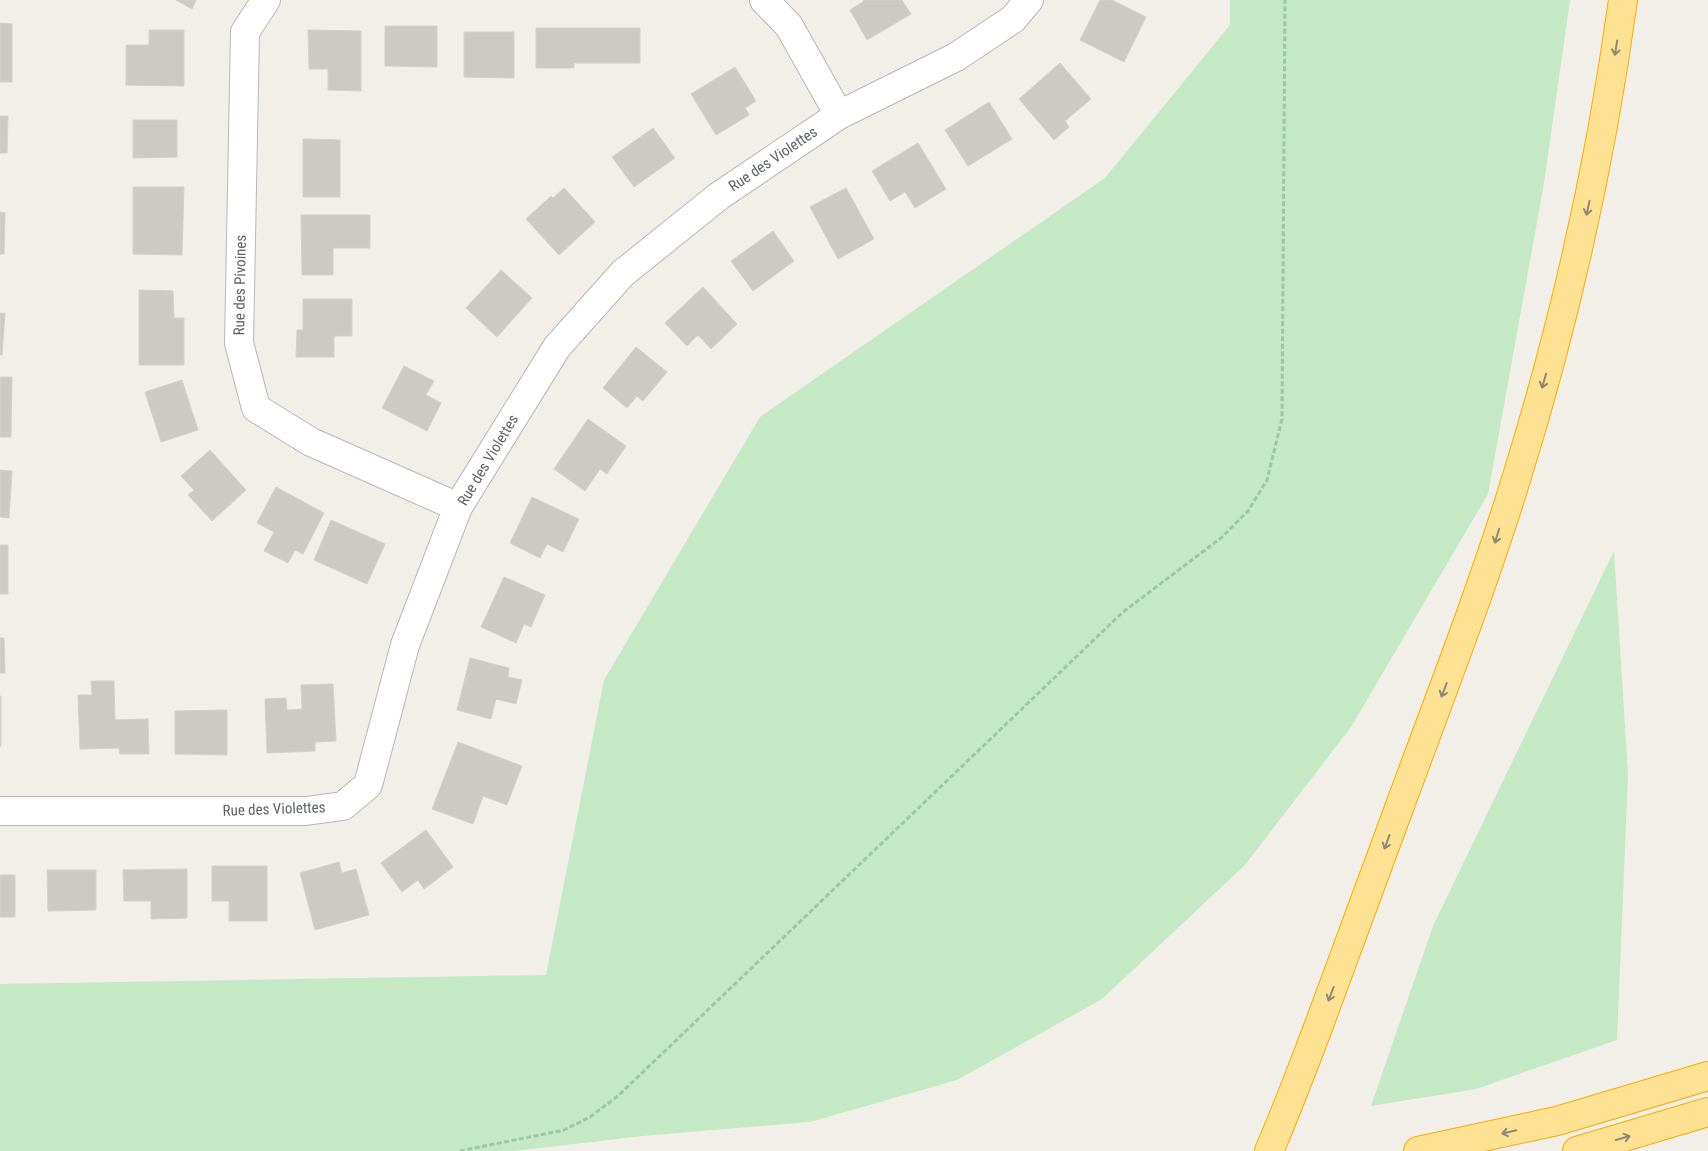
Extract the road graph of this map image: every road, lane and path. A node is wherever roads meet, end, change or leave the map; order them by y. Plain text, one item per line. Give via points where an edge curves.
1 (266, 0) edge
2 (764, 0) edge
3 (1029, 0) edge
4 (1285, 0) edge
5 (1623, 0) edge
6 (839, 115) junction
7 (458, 507) junction
8 (0, 810) edge
9 (1708, 1076) edge
10 (1708, 1112) edge
11 (460, 1151) edge
12 (1269, 1151) edge
13 (1418, 1151) edge
14 (1576, 1151) edge

1 - 7 street, Rue des Pivoines via 245,32 238,344 256,408 311,442
2 - 6 street via 789,26
3 - 6 street, Rue des Violettes via 1013,19 956,57
4 - 11 path via 1282,419 1267,480 1248,511 1221,538 1123,612 619,1095 590,1117 564,1130
5 -> 12 highway via 1585,221 1518,473 1456,656
6 - 7 street, Rue des Violettes via 719,196 623,273 558,347
7 - 8 street, Rue des Violettes via 405,645 368,785 343,806 306,811
9 -> 13 highway via 1556,1121
14 -> 10 highway

